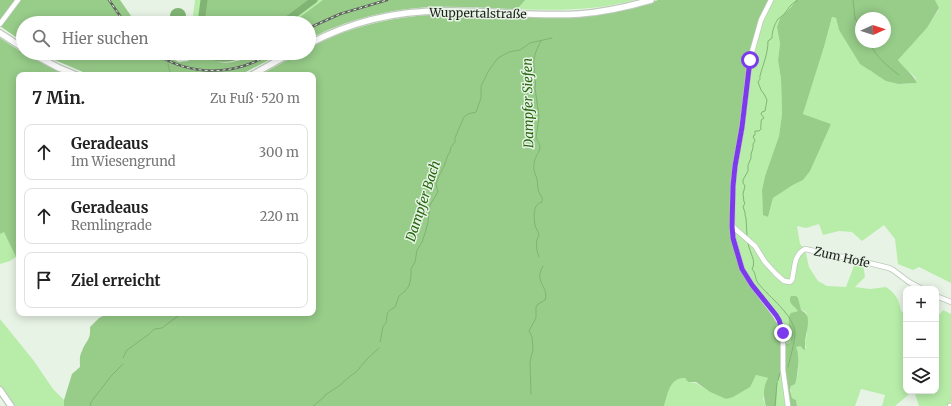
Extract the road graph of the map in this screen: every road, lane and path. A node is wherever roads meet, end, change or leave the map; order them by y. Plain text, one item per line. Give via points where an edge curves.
1 (18, 0) edge
2 (650, 0) edge
3 (771, 0) edge
4 (0, 24) edge
5 (0, 32) edge
6 (316, 41) edge
7 (16, 43) edge
8 (44, 60) edge
9 (279, 60) edge
10 (69, 72) edge
11 (257, 72) edge
12 (732, 226) junction
13 (916, 286) edge
14 (939, 297) edge
15 (951, 302) edge
16 (0, 390) edge
17 (11, 406) edge
18 (788, 406) edge

1 - 4 street
2 - 6 main road, Wuppertalstraße via 621,8 580,14 442,11 402,14 353,25
3 - 12 street via 761,20 750,60 735,166
5 - 7 main road
8 - 10 main road
9 - 11 main road
12 - 13 street, Zum Hofe via 752,243 768,266 786,282 792,280 795,262 800,252 805,249 889,268
12 - 18 street via 742,269 776,315 782,329
14 - 15 street
16 - 17 main road

